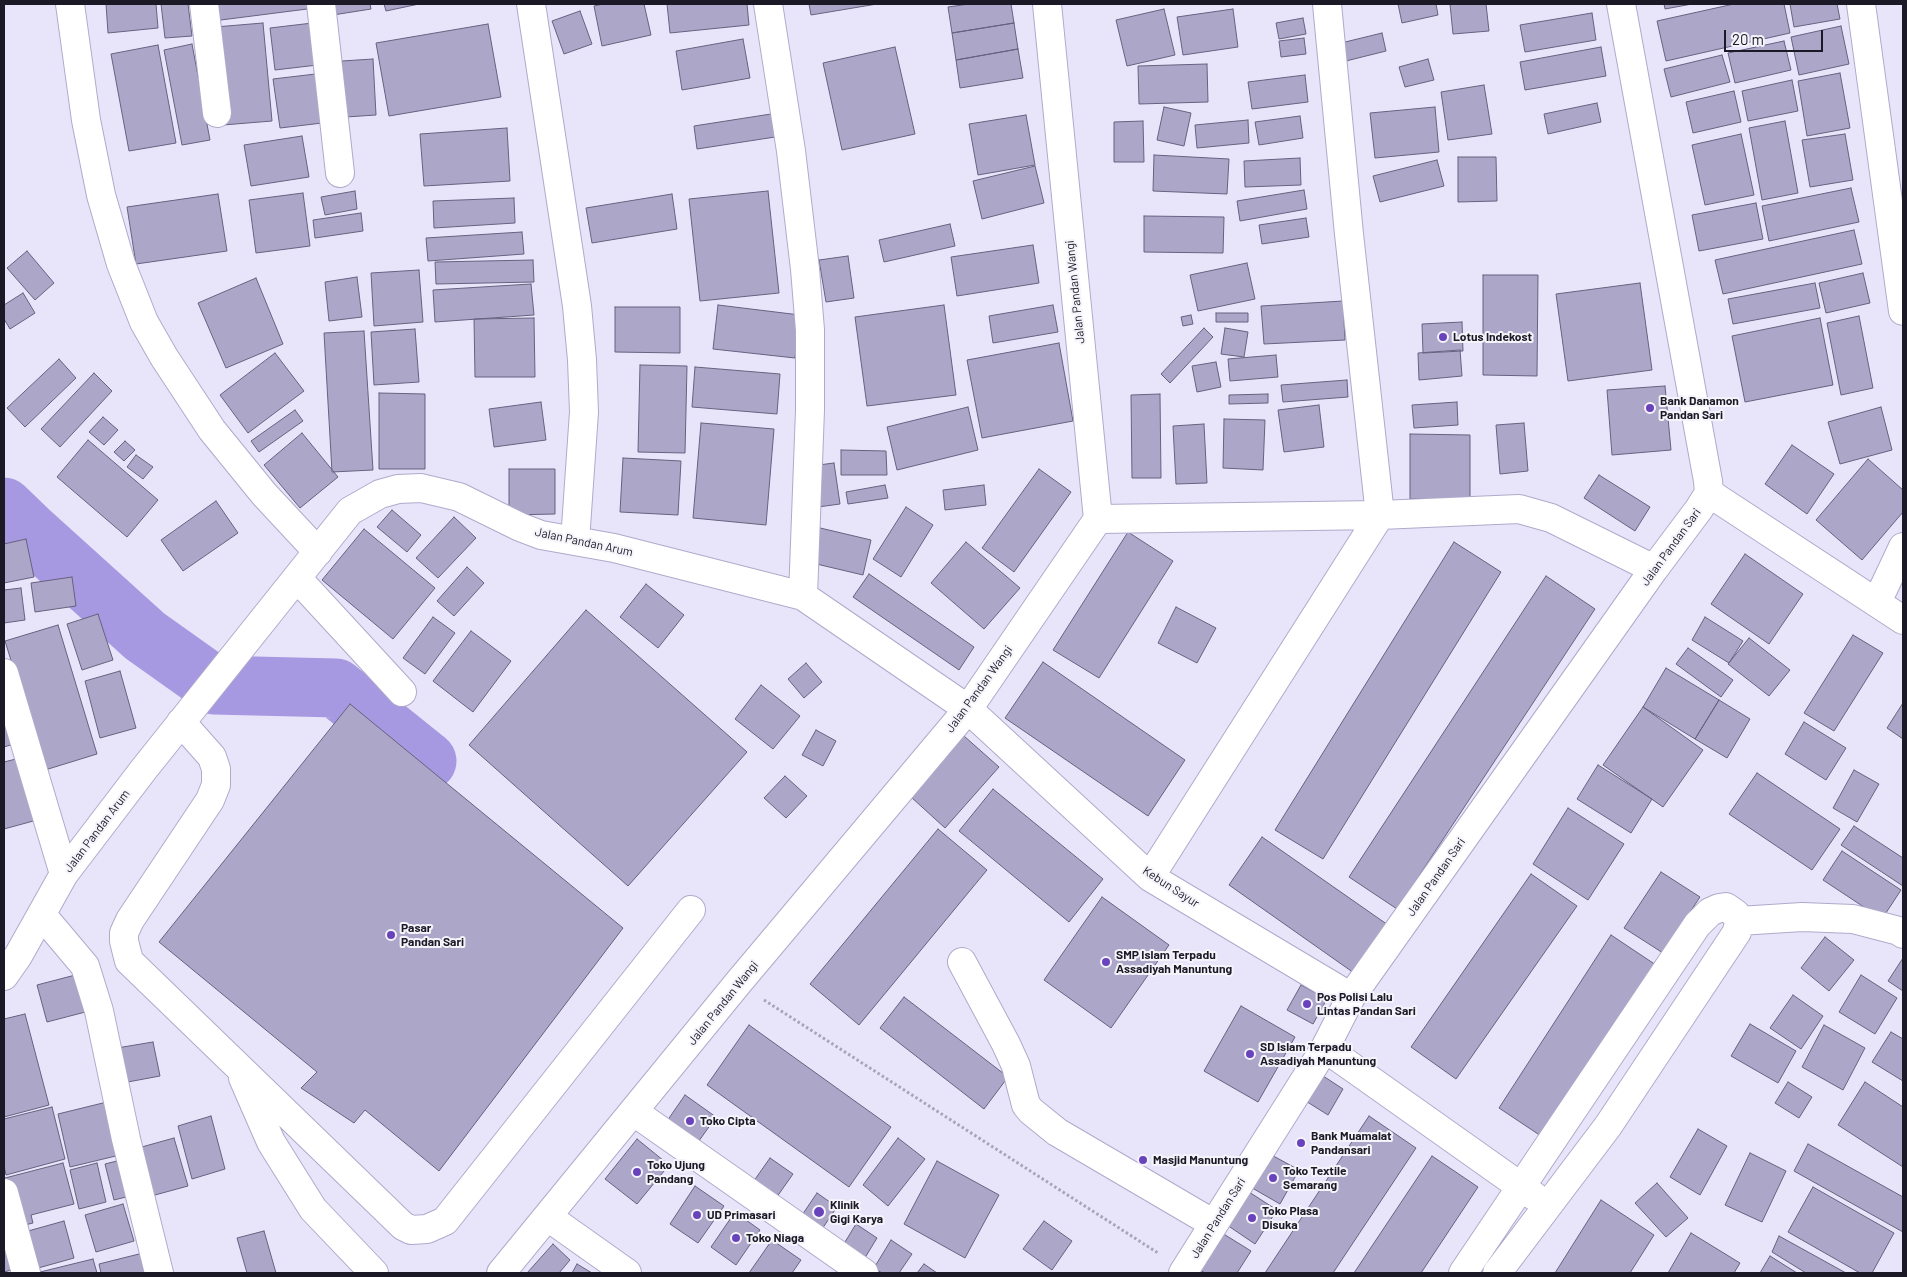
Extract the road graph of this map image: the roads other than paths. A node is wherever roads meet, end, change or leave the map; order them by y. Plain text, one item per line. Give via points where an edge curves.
1 (70, 4) edge
2 (204, 4) edge
3 (321, 4) edge
4 (531, 4) edge
5 (768, 4) edge
6 (1047, 4) edge
7 (1327, 4) edge
8 (1621, 4) edge
9 (1861, 4) edge
10 (216, 113) dead end
11 (340, 173) dead end
12 (1903, 311) edge
13 (1709, 493) junction
14 (1380, 515) junction
15 (1098, 518) junction
16 (575, 541) junction
17 (1903, 547) edge
18 (318, 552) junction
19 (1654, 569) junction
20 (297, 578) junction
21 (802, 596) junction
22 (1877, 602) junction
23 (1903, 620) edge
24 (4, 673) edge
25 (402, 692) dead end
26 (968, 709) junction
27 (181, 722) junction
28 (64, 874) junction
29 (1150, 877) junction
30 (691, 910) dead end
31 (42, 915) junction
32 (1739, 921) junction
33 (1903, 934) edge
34 (962, 962) dead end
35 (4, 976) edge
36 (1351, 997) junction
37 (1325, 1048) junction
38 (238, 1066) junction
39 (634, 1112) junction
40 (1521, 1186) junction
41 (4, 1193) edge
42 (1548, 1205) junction
43 (548, 1217) junction
44 (1214, 1224) junction
45 (1184, 1272) edge
46 (26, 1273) edge
47 (159, 1273) edge
48 (374, 1273) edge
49 (501, 1273) edge
50 (626, 1273) edge
51 (864, 1273) edge
52 (1463, 1273) edge
53 (1497, 1273) edge

1 - 18 street via 86,120 101,195 121,264 144,322 212,430 264,494
2 - 10 street
3 - 11 street
4 - 16 street via 582,360 584,412
5 - 21 street via 791,151 810,330
6 - 15 street, Jalan Pandan Wangi
7 - 14 street
8 - 13 street
9 - 12 street
13 - 19 street, Jalan Pandan Sari
13 - 22 street
14 - 15 street
14 - 19 street via 1500,509 1535,512
14 - 29 street
15 - 26 street, Jalan Pandan Wangi
16 - 18 street, Jalan Pandan Arum via 541,535 458,497 421,488 380,494 350,511
16 - 21 street, Jalan Pandan Arum
17 - 22 street
18 - 20 street, Jalan Pandan Arum
19 - 36 street, Jalan Pandan Sari
20 - 25 street
20 - 27 street, Jalan Pandan Arum
21 - 26 street, Jalan Pandan Arum
22 - 23 street
24 - 28 street
26 - 29 street, Kebun Sayur
26 - 39 street, Jalan Pandan Wangi
27 - 28 street, Jalan Pandan Arum
27 - 38 street via 212,757 216,785 210,800 130,920 124,941 129,961
28 - 31 street, Jalan Pandan Arum
29 - 36 street, Kebun Sayur
30 - 38 street via 445,1221 436,1226 418,1230 403,1226
31 - 35 street, Jalan Pandan Arum
31 - 47 street via 85,966 99,1011
32 - 33 street via 1802,917 1853,919
32 - 40 street via 1736,914 1726,907 1710,912 1696,925
32 - 42 street via 1730,944 1608,1126
34 - 44 street via 1010,1052 1030,1110 1057,1132
36 - 37 street, Jalan Pandan Sari
37 - 40 street
37 - 44 street, Jalan Pandan Sari
38 - 48 street via 271,1142 313,1209
39 - 43 street, Jalan Pandan Wangi
39 - 51 street
40 - 42 street
40 - 52 street
41 - 46 street
42 - 53 street
43 - 49 street, Jalan Pandan Wangi
43 - 50 street
44 - 45 street, Jalan Pandan Sari

